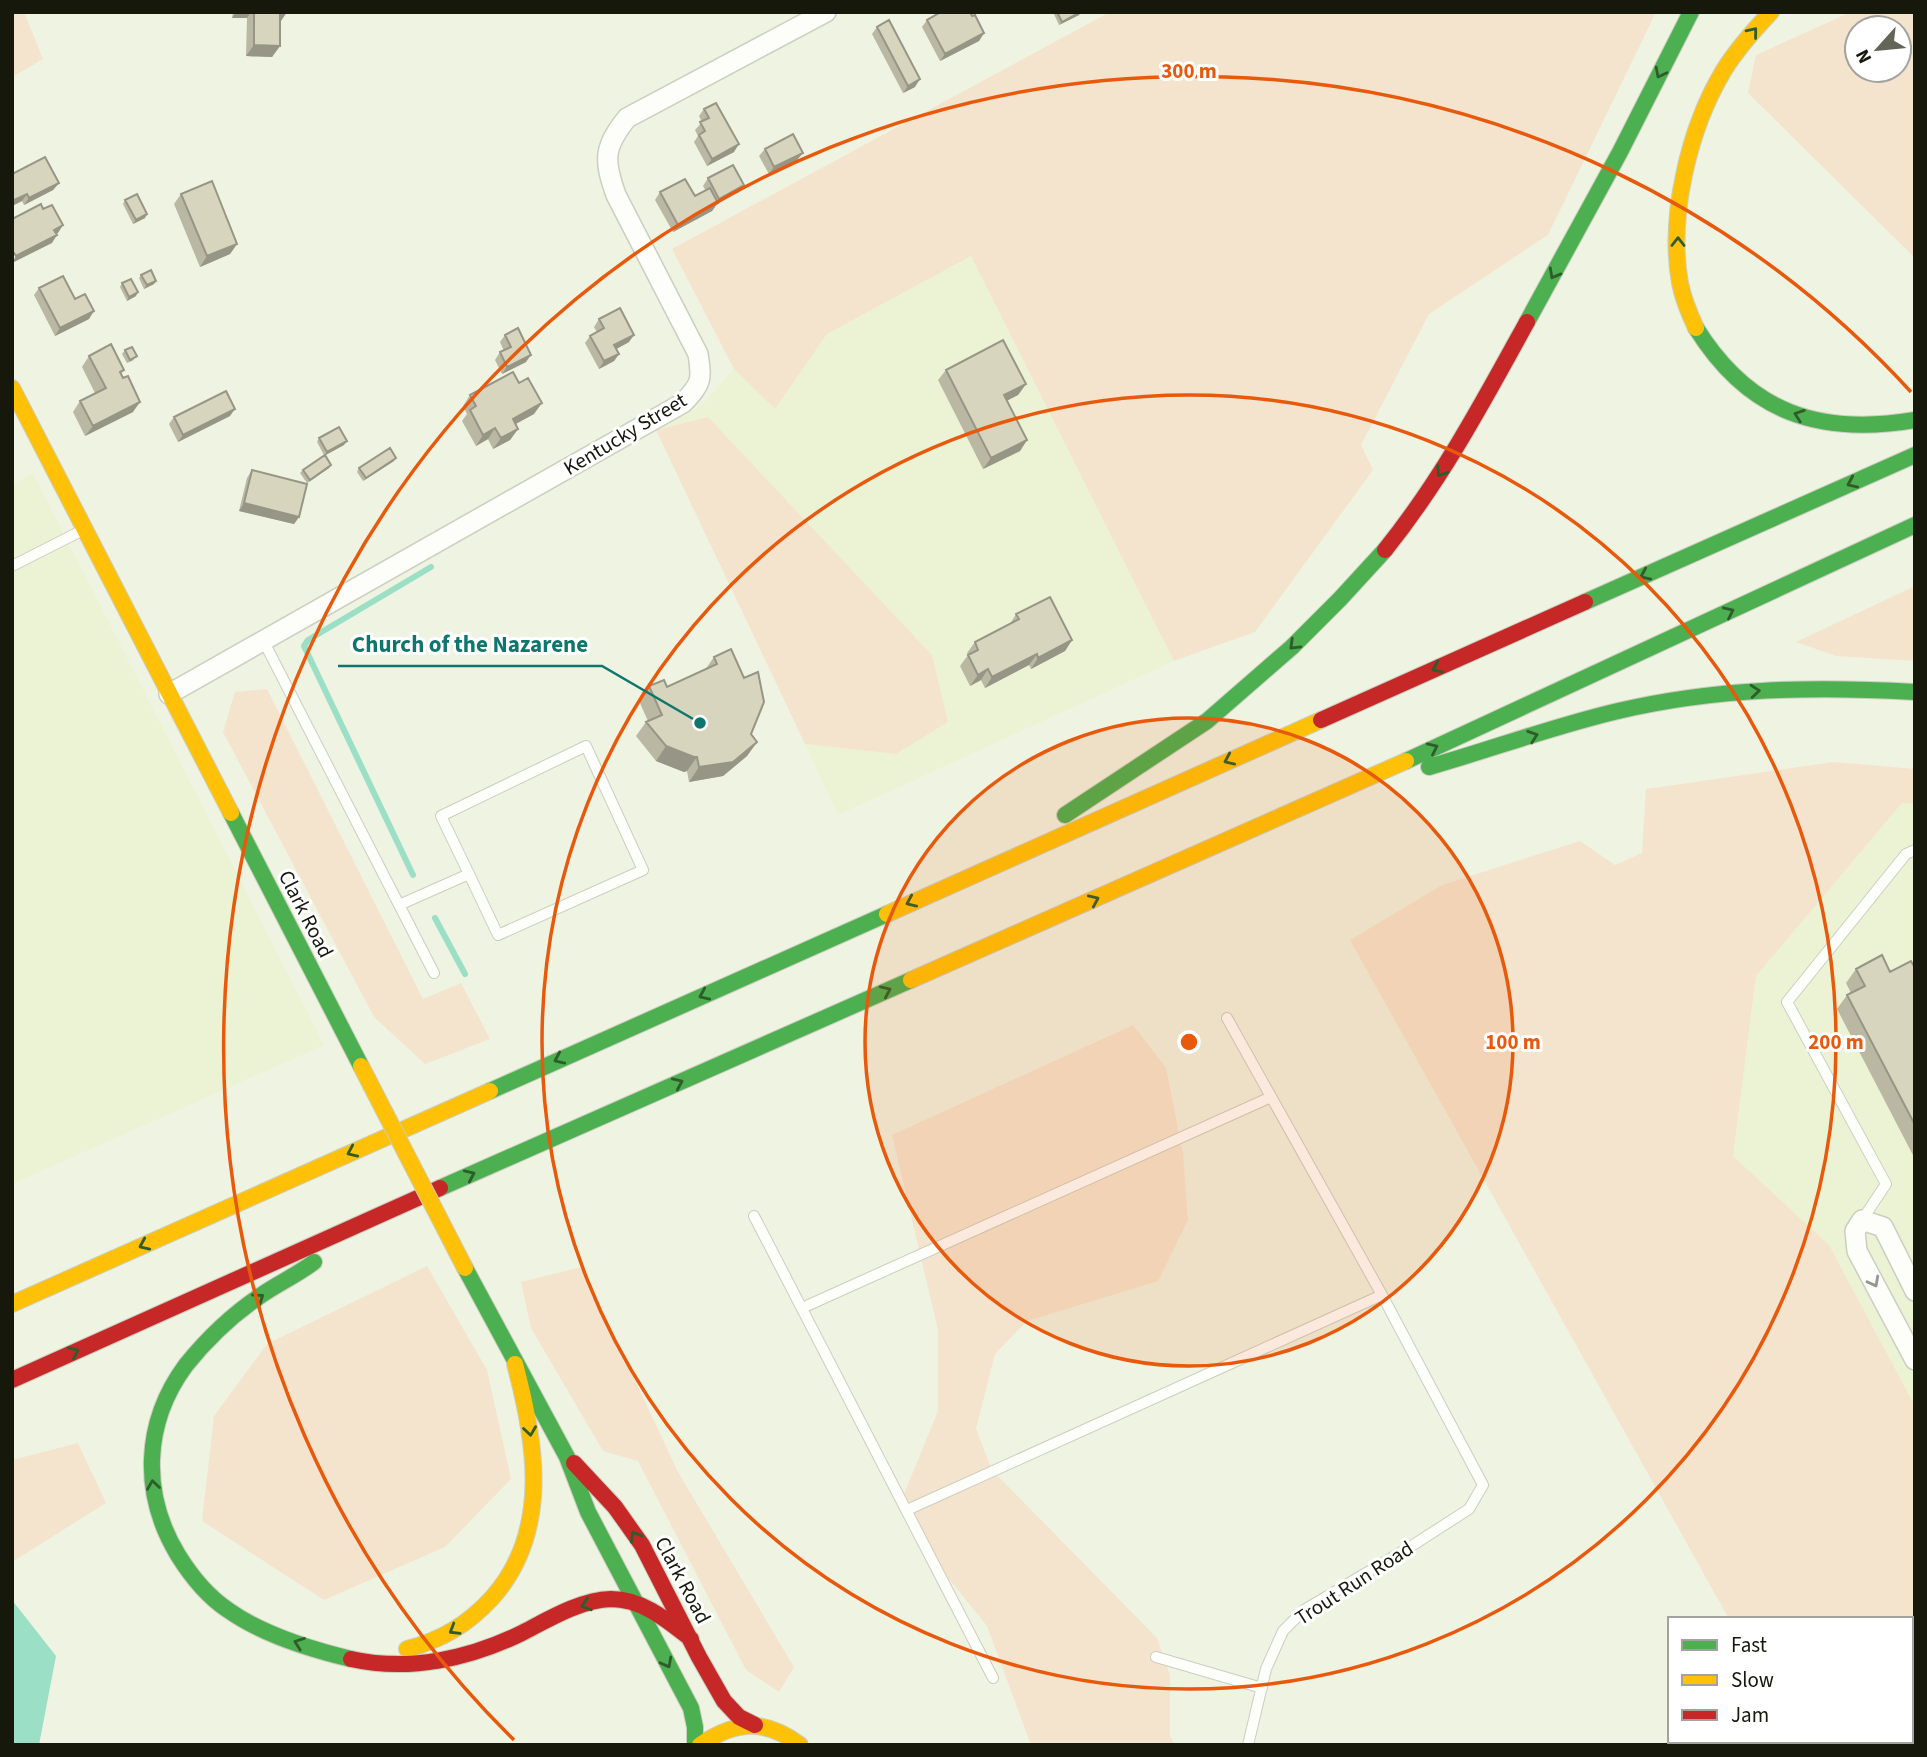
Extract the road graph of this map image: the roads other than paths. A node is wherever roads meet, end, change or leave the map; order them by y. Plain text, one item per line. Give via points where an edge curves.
1 (826, 12) edge
2 (1691, 12) edge
3 (1771, 12) edge
4 (12, 388) edge
5 (1915, 420) edge
6 (1915, 455) edge
7 (1915, 525) edge
8 (85, 529) junction
9 (12, 566) edge
10 (263, 640) junction
11 (1915, 692) edge
12 (169, 694) junction
13 (1349, 787) junction
14 (1915, 850) edge
15 (468, 874) junction
16 (974, 874) junction
17 (399, 905) junction
18 (434, 973) dead end
19 (1227, 1018) dead end
20 (1271, 1097) junction
21 (385, 1212) junction
22 (754, 1216) dead end
23 (1862, 1220) junction
24 (1915, 1291) edge
25 (1382, 1295) junction
26 (12, 1304) edge
27 (802, 1308) junction
28 (1915, 1360) edge
29 (516, 1364) junction
30 (12, 1380) edge
31 (567, 1457) junction
32 (907, 1510) junction
33 (635, 1603) junction
34 (691, 1639) junction
35 (1156, 1657) dead end
36 (342, 1658) junction
37 (993, 1678) dead end
38 (1262, 1688) junction
39 (755, 1725) junction
40 (698, 1745) edge
41 (800, 1745) edge
42 (1248, 1745) edge

1 - 10 street, Kentucky Street via 627,118 613,136 608,174 698,354 702,377 695,391 683,403
2 -> 16 main road via 1465,435 1386,549 1292,647 1208,721
5 -> 3 main road via 1854,425 1796,415 1740,383 1703,342 1690,316 1680,285 1677,247 1685,171 1713,91 1732,59
4 - 8 main road, Clark Road
6 -> 16 main road
13 -> 7 main road
8 - 9 lane
8 - 12 main road, Clark Road
10 - 12 street, Kentucky Street
10 - 17 lane
13 -> 11 main road via 1644,705 1783,688
12 - 29 main road, Clark Road, bridge
21 -> 13 main road
14 - 23 lane via 1906,854 1787,1002 1886,1184
15 - 15 lane via 498,935 643,870 586,746 441,816
15 - 17 lane
16 -> 26 main road
17 - 18 lane
19 - 20 lane
20 - 25 lane
20 - 27 lane
30 -> 21 main road
36 -> 21 main road via 258,1628 197,1583 164,1527 151,1474 152,1443 170,1392 204,1344 262,1295
22 - 27 lane
23 - 24 street via 1883,1227
23 -> 28 street via 1855,1231 1857,1251
25 - 32 lane
25 - 38 lane, Trout Run Road via 1483,1485 1469,1509 1304,1610 1283,1630
27 - 32 lane
29 - 31 main road, Clark Road
29 -> 36 main road via 534,1469 531,1519 515,1565 497,1595 469,1621 434,1642
31 - 33 main road, Clark Road via 588,1512
34 -> 31 main road, Clark Road via 629,1525
32 - 37 lane
33 - 34 main road via 662,1616
33 -> 36 main road via 590,1602 494,1645 411,1665
33 -> 40 main road, Clark Road via 691,1708
34 - 39 main road, Clark Road via 724,1701
35 - 38 lane
38 - 42 lane, Trout Run Road
39 - 40 main road via 733,1727
39 - 41 main road via 775,1729

